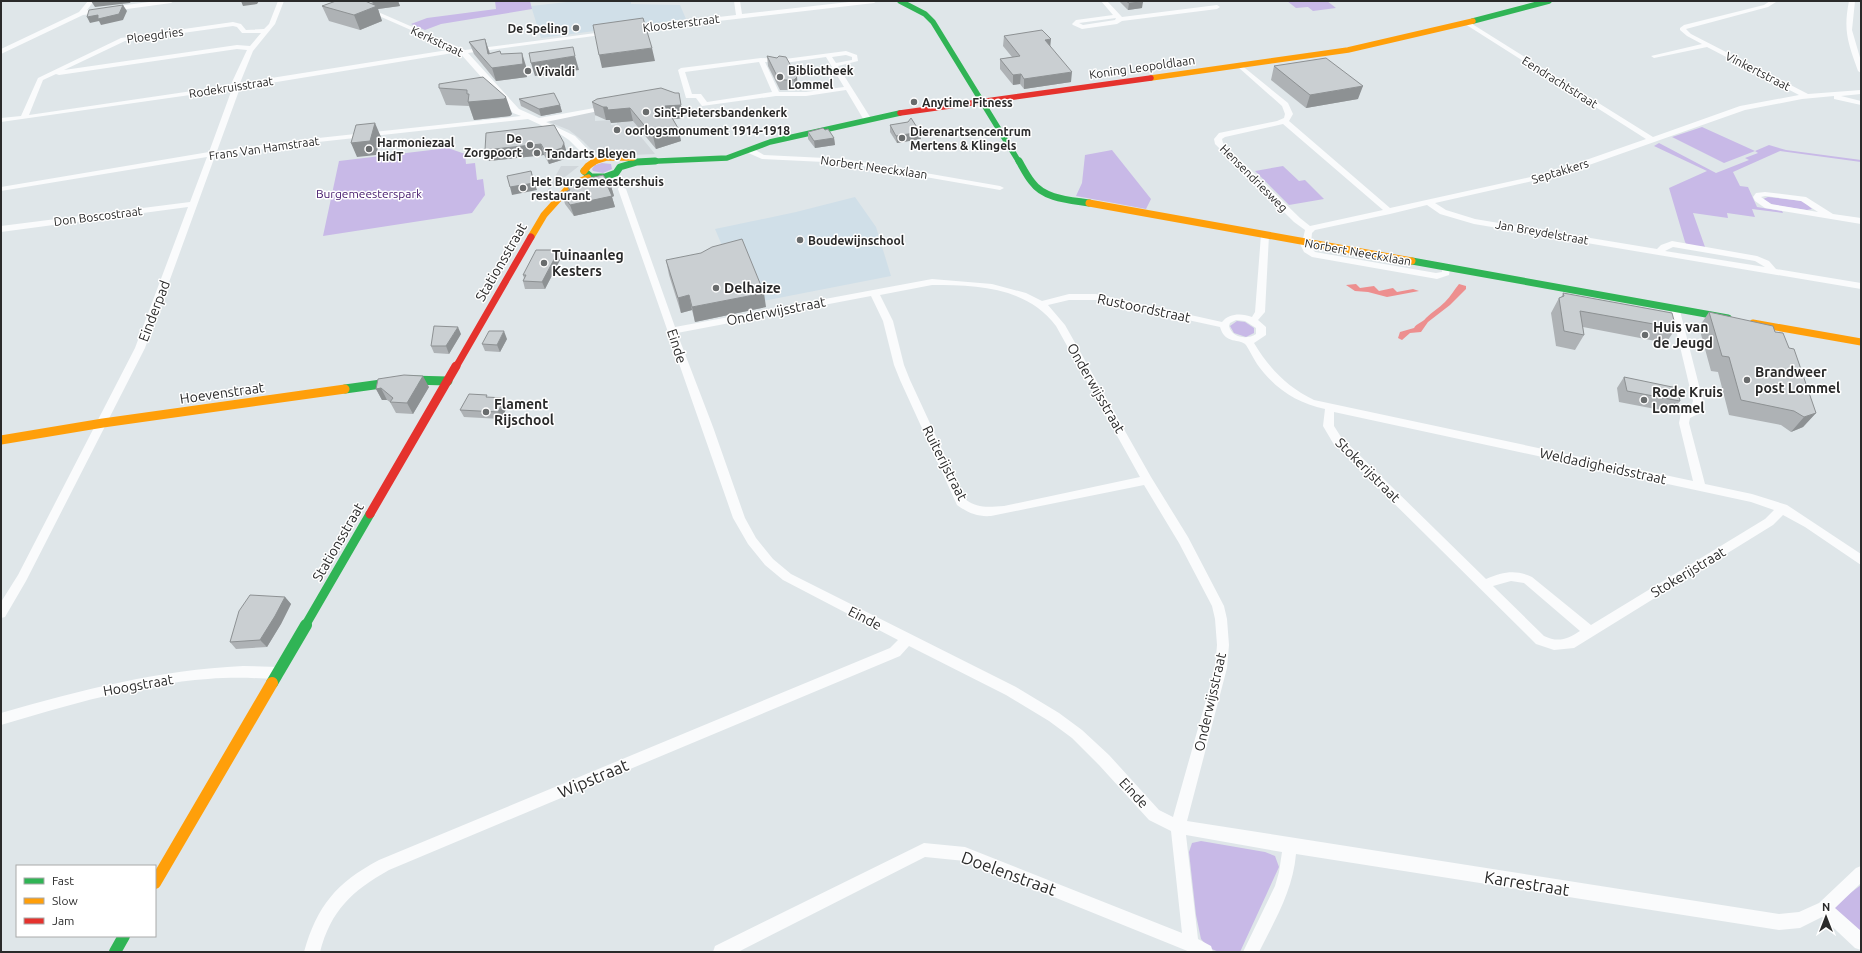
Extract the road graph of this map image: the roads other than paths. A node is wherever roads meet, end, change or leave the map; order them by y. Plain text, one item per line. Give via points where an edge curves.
1 (92, 1) edge
2 (123, 1) edge
3 (171, 1) edge
4 (281, 1) edge
5 (348, 1) edge
6 (737, 1) edge
7 (874, 1) edge
8 (900, 1) edge
9 (1104, 1) edge
10 (1550, 1) edge
11 (1852, 1) edge
12 (1773, 2) edge
13 (131, 6) junction
14 (1218, 7) dead end
15 (81, 13) junction
16 (739, 16) junction
17 (1119, 18) junction
18 (1467, 23) junction
19 (627, 30) edge
20 (265, 31) junction
21 (613, 32) edge
22 (1708, 46) junction
23 (253, 48) junction
24 (463, 51) junction
25 (1, 52) edge
26 (828, 55) junction
27 (1654, 56) dead end
28 (761, 60) junction
29 (835, 65) junction
30 (1240, 66) junction
31 (1861, 71) edge
32 (49, 74) junction
33 (237, 86) junction
34 (849, 88) junction
35 (1861, 92) edge
36 (679, 94) edge
37 (776, 94) junction
38 (689, 96) junction
39 (1808, 97) junction
40 (1848, 97) junction
41 (1861, 98) edge
42 (982, 102) junction
43 (1861, 103) edge
44 (609, 106) edge
45 (1861, 106) edge
46 (528, 117) junction
47 (24, 118) junction
48 (1, 120) edge
49 (868, 120) junction
50 (537, 121) junction
51 (1284, 121) junction
52 (1652, 140) junction
53 (749, 150) junction
54 (213, 155) junction
55 (670, 158) junction
56 (613, 160) junction
57 (595, 161) junction
58 (620, 167) junction
59 (587, 174) junction
60 (617, 182) junction
61 (1000, 188) dead end
62 (1, 189) edge
63 (1429, 203) junction
64 (194, 204) junction
65 (1390, 212) junction
66 (1830, 216) junction
67 (1861, 220) edge
68 (1, 229) edge
69 (1309, 229) junction
70 (1265, 235) junction
71 (1305, 242) junction
72 (1861, 286) edge
73 (874, 292) junction
74 (1041, 304) junction
75 (1676, 309) junction
76 (1253, 321) junction
77 (1224, 325) junction
78 (672, 331) junction
79 (1248, 341) junction
80 (1861, 342) edge
81 (448, 381) junction
82 (1330, 408) junction
83 (103, 424) junction
84 (1, 440) edge
85 (1147, 480) junction
86 (1700, 487) junction
87 (1783, 508) junction
88 (1861, 560) edge
89 (1484, 585) junction
90 (1, 613) edge
91 (1590, 632) junction
92 (908, 639) junction
93 (278, 673) junction
94 (1, 719) edge
95 (1178, 827) junction
96 (1290, 846) junction
97 (1861, 874) edge
98 (156, 881) edge
99 (1824, 908) junction
100 (123, 937) edge
101 (1861, 942) edge
102 (1191, 944) junction
103 (115, 952) edge
104 (312, 952) edge
105 (721, 952) edge
106 (1205, 952) edge
107 (1251, 952) edge

1 - 15 street
2 - 13 street
3 - 13 street
4 - 20 street, Einderpad via 272,24
5 - 24 street, Kerkstraat
6 - 16 street
7 - 16 street, Kloosterstraat
8 - 42 main road via 925,14 933,22
9 - 17 street
10 - 18 main road, Koning Leopoldlaan
11 - 31 street via 1848,37
12 - 22 street, Vinkertstraat via 1682,29
13 - 15 street
14 - 17 street
15 - 25 street
16 - 19 street, Kloosterstraat
17 - 17 street via 1117,22 1082,27 1075,24 1078,21
18 - 30 main road, Koning Leopoldlaan via 1356,49
18 - 52 street, Eendrachtstraat
20 - 23 street, Einderpad
20 - 32 street, Ploegdries via 244,32 239,25 233,24 123,39
21 - 24 street
22 - 27 street, Vinkertstraat
22 - 39 street, Vinkertstraat
23 - 32 street, Ploegdries via 237,47
23 - 33 street, Einderpad via 236,82
24 - 33 street, Rodekruisstraat
24 - 46 street, Kerkstraat via 501,97 516,111
26 - 28 street via 785,61
26 - 29 street
26 - 29 street via 850,53 856,59 851,63
28 - 37 street
28 - 38 street via 681,70
29 - 34 street
30 - 42 main road, Koning Leopoldlaan
30 - 51 street via 1288,108 1289,114
32 - 47 street, Ploegdries via 40,79
33 - 47 street, Rodekruisstraat
33 - 54 street, Einderpad
34 - 37 street via 806,94
34 - 49 street
35 - 40 street, Septakkers
36 - 38 street
37 - 38 street via 705,104 698,96
39 - 40 street, Septakkers
39 - 52 street, Septakkers via 1743,108
40 - 41 street
40 - 43 street, Septakkers
40 - 45 street
42 - 49 main road, Koning Leopoldlaan
42 - 70 main road, Norbert Neeckxlaan via 1032,183 1042,193 1054,198
44 - 50 street
46 - 50 street, Kerkstraat
46 - 54 street, Frans Van Hamstraat via 302,142
47 - 48 street, Rodekruisstraat
49 - 53 main road, Koning Leopoldlaan via 770,142
50 - 57 street, Kerkstraat via 572,138
51 - 65 street
51 - 69 street, Hensendriesweg via 1219,136 1218,141
52 - 63 street, Septakkers via 1569,169
53 - 55 main road, Koning Leopoldlaan via 737,154
53 - 61 street, Norbert Neeckxlaan via 762,157 845,161
54 - 62 street, Frans Van Hamstraat
54 - 64 street, Einderpad
55 - 56 main road
55 - 58 main road
56 - 57 main road
56 - 58 main road
57 - 59 main road via 587,164
58 - 60 main road
59 - 60 main road
59 - 81 main road, Stationsstraat via 560,185 549,200 544,215
60 - 78 street, Einde
63 - 65 street, Septakkers
63 - 72 street, Jan Breydelstraat via 1443,212 1474,221 1659,252 1672,244 1757,259 1772,271
64 - 68 street, Don Boscostraat
64 - 83 street, Einderpad via 140,348
65 - 69 street, Septakkers
66 - 66 street via 1768,206 1757,197 1759,194 1766,194 1804,199
66 - 67 street
69 - 71 street
70 - 71 main road, Norbert Neeckxlaan
70 - 76 street via 1260,312
71 - 75 main road, Norbert Neeckxlaan
73 - 74 street, Onderwijsstraat via 932,282 967,283 1006,290
73 - 78 street, Onderwijsstraat
73 - 85 street, Ruiterijstraat via 888,321 905,380 962,502 971,510 1004,510
74 - 77 street, Rustoordstraat via 1069,297 1096,297
74 - 85 street, Onderwijsstraat via 1060,325
75 - 80 main road, Norbert Neeckxlaan
75 - 86 street via 1698,401 1694,411 1685,416 1684,424
76 - 77 street via 1235,317
76 - 79 street via 1260,327 1261,334
77 - 79 street via 1230,336
78 - 92 street, Einde via 739,518 752,541 769,562 787,577
79 - 82 street via 1258,359 1292,395
81 - 83 main road, Hoevenstraat via 410,380
81 - 93 main road, Stationsstraat
82 - 86 street, Weldadigheidsstraat
82 - 89 street, Stokerijstraat via 1327,423 1337,440
83 - 84 main road, Hoevenstraat
83 - 90 street, Einderpad
85 - 95 street, Onderwijsstraat via 1184,540 1212,594 1221,619 1221,668
86 - 87 street, Weldadigheidsstraat via 1752,498
87 - 88 street, Weldadigheidsstraat
87 - 91 street, Stokerijstraat via 1769,522
89 - 91 street via 1510,575 1528,580
89 - 91 street, Stokerijstraat via 1540,640 1549,644 1570,644
92 - 95 street, Einde via 1011,691 1054,717 1077,734 1104,760 1154,815
92 - 104 street, Wipstraat via 895,652 366,874 354,882 332,905 319,928
93 - 94 street, Hoogstraat via 230,671 149,682 81,696
93 - 98 main road, Stationsstraat
95 - 96 street, Karrestraat
95 - 102 street
96 - 99 street, Karrestraat via 1778,922 1800,920
96 - 107 street via 1282,888
97 - 99 street, Karrestraat
99 - 101 street
100 - 103 main road
102 - 105 street, Doelenstraat via 965,854 924,850
102 - 106 street

